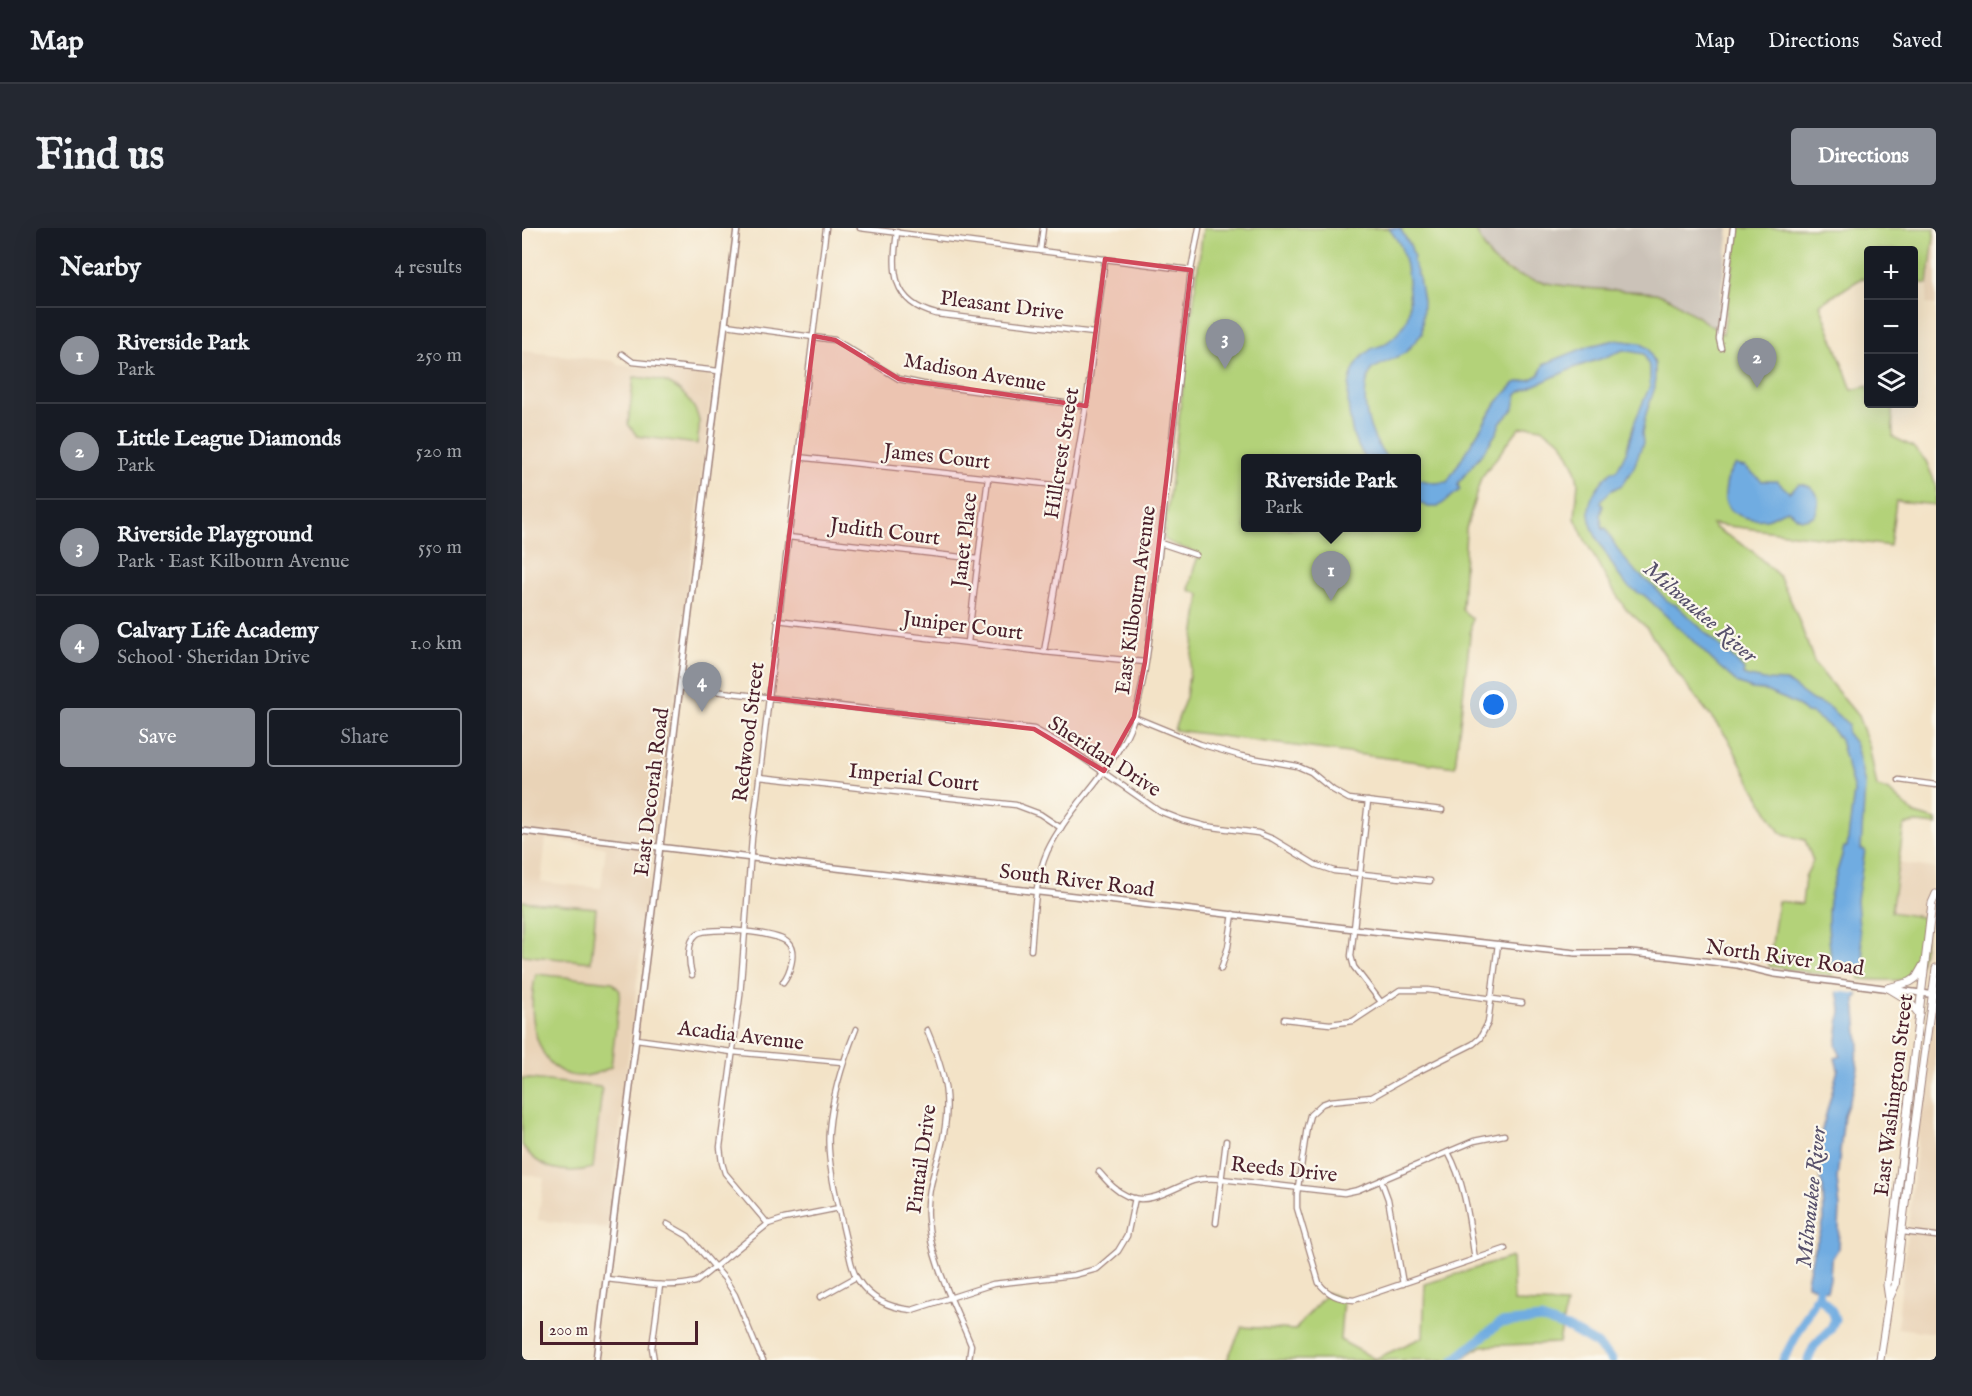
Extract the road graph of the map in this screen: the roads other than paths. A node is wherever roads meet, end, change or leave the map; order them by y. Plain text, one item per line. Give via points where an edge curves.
1 (737, 228) edge
2 (825, 228) edge
3 (860, 228) edge
4 (1043, 228) edge
5 (1199, 228) edge
6 (1733, 228) edge
7 (897, 232) junction
8 (1040, 251) junction
9 (1104, 259) junction
10 (1191, 270) junction
11 (726, 325) junction
12 (1094, 333) junction
13 (813, 336) junction
14 (1721, 348) dead end
15 (622, 354) dead end
16 (719, 371) junction
17 (1086, 406) junction
18 (797, 457) junction
19 (988, 478) junction
20 (1073, 487) junction
21 (788, 537) junction
22 (1160, 543) junction
23 (1196, 555) dead end
24 (978, 558) junction
25 (777, 620) junction
26 (968, 642) junction
27 (1044, 652) junction
28 (1145, 662) junction
29 (680, 687) junction
30 (769, 698) junction
31 (1134, 717) junction
32 (1104, 771) junction
33 (759, 777) junction
34 (1899, 780) dead end
35 (1936, 784) edge
36 (1368, 801) junction
37 (1442, 810) dead end
38 (1060, 828) junction
39 (522, 831) edge
40 (661, 848) junction
41 (750, 857) junction
42 (1361, 875) junction
43 (1430, 881) dead end
44 (1037, 892) junction
45 (1936, 894) edge
46 (1233, 914) junction
47 (1354, 929) junction
48 (744, 933) junction
49 (1498, 944) junction
50 (1031, 950) dead end
51 (1630, 953) joint
52 (1925, 962) junction
53 (1936, 968) edge
54 (1221, 969) dead end
55 (1936, 973) edge
56 (692, 975) dead end
57 (783, 982) dead end
58 (1887, 988) junction
59 (1922, 993) junction
60 (1934, 994) edge
61 (1491, 1000) junction
62 (1381, 1002) junction
63 (1522, 1003) dead end
64 (1936, 1011) edge
65 (1919, 1014) junction
66 (1284, 1019) dead end
67 (1929, 1021) junction
68 (856, 1029) dead end
69 (927, 1030) dead end
70 (636, 1039) junction
71 (732, 1052) junction
72 (843, 1062) junction
73 (1504, 1135) dead end
74 (1226, 1141) dead end
75 (1448, 1152) junction
76 (1099, 1172) dead end
77 (1221, 1179) junction
78 (1381, 1180) junction
79 (1298, 1187) junction
80 (1135, 1198) junction
81 (839, 1208) junction
82 (1216, 1223) dead end
83 (667, 1224) dead end
84 (768, 1224) junction
85 (1903, 1232) junction
86 (1936, 1236) edge
87 (1505, 1249) dead end
88 (1475, 1259) junction
89 (716, 1267) junction
90 (856, 1278) junction
91 (606, 1279) junction
92 (1403, 1284) junction
93 (660, 1285) junction
94 (820, 1296) dead end
95 (952, 1298) junction
96 (1889, 1299) junction
97 (596, 1360) edge
98 (654, 1360) edge
99 (763, 1360) edge
100 (969, 1360) edge
101 (1880, 1360) edge

1 - 11 street, East Decorah Road
2 - 13 street, Redwood Street
3 - 7 street
4 - 8 street
5 - 10 street, East Kilbourn Avenue
6 - 14 street
7 - 8 street
7 - 12 street, Pleasant Drive via 893,260 896,281 919,309
8 - 9 street
9 - 10 street
9 - 12 street, Hillcrest Street
10 - 22 street, East Kilbourn Avenue
11 - 13 street, Madison Avenue
11 - 16 street, East Decorah Road
12 - 17 street, Hillcrest Street
13 - 17 street, Madison Avenue via 835,340 899,379
13 - 18 street, Redwood Street
15 - 16 street via 633,362
16 - 29 street, East Decorah Road
17 - 20 street, Hillcrest Street
18 - 19 street, James Court
18 - 21 street, Redwood Street
19 - 20 street, James Court
19 - 24 street, Janet Place
20 - 27 street, Hillcrest Street
21 - 24 street, Judith Court
21 - 25 street, Redwood Street
22 - 23 street
22 - 28 street, East Kilbourn Avenue
24 - 26 street, Janet Place
25 - 26 street, Juniper Court
25 - 30 street, Redwood Street
26 - 27 street, Juniper Court
27 - 28 street, Juniper Court
28 - 31 street, East Kilbourn Avenue
29 - 30 street, Sheridan Drive
29 - 40 street, East Decorah Road
30 - 32 street, Sheridan Drive via 1034,729
30 - 33 street, Redwood Street
31 - 32 street, East Kilbourn Avenue
31 - 36 street via 1200,744 1298,766 1333,790
32 - 38 street, East Kilbourn Avenue
32 - 42 street, Sheridan Drive via 1160,811 1205,826 1257,833 1316,865
33 - 38 street, Imperial Court via 1016,805 1040,813
33 - 41 street, Redwood Street
34 - 35 street
36 - 37 street
36 - 42 street
38 - 44 street, East Kilbourn Avenue via 1047,852
39 - 40 street, South River Road
40 - 41 street, South River Road
40 - 70 street, East Decorah Road
41 - 44 street, South River Road
41 - 48 street, Redwood Street
42 - 43 street, Sheridan Drive
42 - 47 street
44 - 46 street, South River Road
44 - 50 street, East Kilbourn Avenue
45 - 52 main road, East Washington Street
46 - 47 street, South River Road
46 - 54 street
47 - 49 street, South River Road
47 - 62 street via 1354,967
48 - 56 street via 709,930 697,934 691,942
48 - 57 street via 777,936 787,942 791,962
48 - 71 street, Redwood Street
49 - 51 street, South River Road via 1576,953
49 - 61 street
51 - 58 street, North River Road
52 - 58 main road via 1914,979
52 - 59 main road, East Washington Street
53 - 55 main road, East Washington Street
55 - 60 main road, East Washington Street
58 - 59 street, North River Road
58 - 65 main road via 1908,1000
59 - 60 street, North River Road
59 - 65 main road, East Washington Street
60 - 67 main road, East Washington Street
61 - 62 street via 1428,990 1400,990
61 - 63 street
61 - 79 street via 1488,1023 1473,1044 1372,1097 1330,1101 1314,1110 1307,1126
62 - 66 street via 1353,1021 1330,1024
64 - 67 main road
65 - 96 main road, East Washington Street via 1887,1285
67 - 85 main road, East Washington Street
68 - 72 street
69 - 95 street, Pintail Drive via 947,1089 946,1124 930,1182 927,1216 936,1258
70 - 71 street, Acadia Avenue
70 - 91 street, East Decorah Road
71 - 72 street, Acadia Avenue
71 - 84 street, Redwood Street via 720,1147 722,1163 730,1180
72 - 81 street via 829,1131
73 - 75 street, Reeds Drive
74 - 77 street
75 - 78 street, Reeds Drive
75 - 88 street via 1462,1185
76 - 80 street via 1121,1193
77 - 79 street, Reeds Drive
77 - 80 street, Reeds Drive via 1194,1181 1151,1198
77 - 82 street
78 - 79 street, Reeds Drive via 1344,1193
78 - 92 street
79 - 92 street via 1297,1208 1319,1283 1327,1293 1354,1300
80 - 95 street via 1127,1236 1118,1251 1097,1269 993,1284
81 - 84 street
81 - 90 street
83 - 89 street via 688,1236
84 - 89 street
85 - 86 street
85 - 96 main road, East Washington Street via 1895,1286
87 - 88 street
88 - 92 street
89 - 93 street via 696,1282
89 - 99 street via 735,1295
90 - 94 street
90 - 95 street via 879,1301 898,1308 912,1310
91 - 93 street
91 - 97 street, East Decorah Road
93 - 98 street
95 - 100 street, Pintail Drive via 970,1345
96 - 101 main road, East Washington Street

